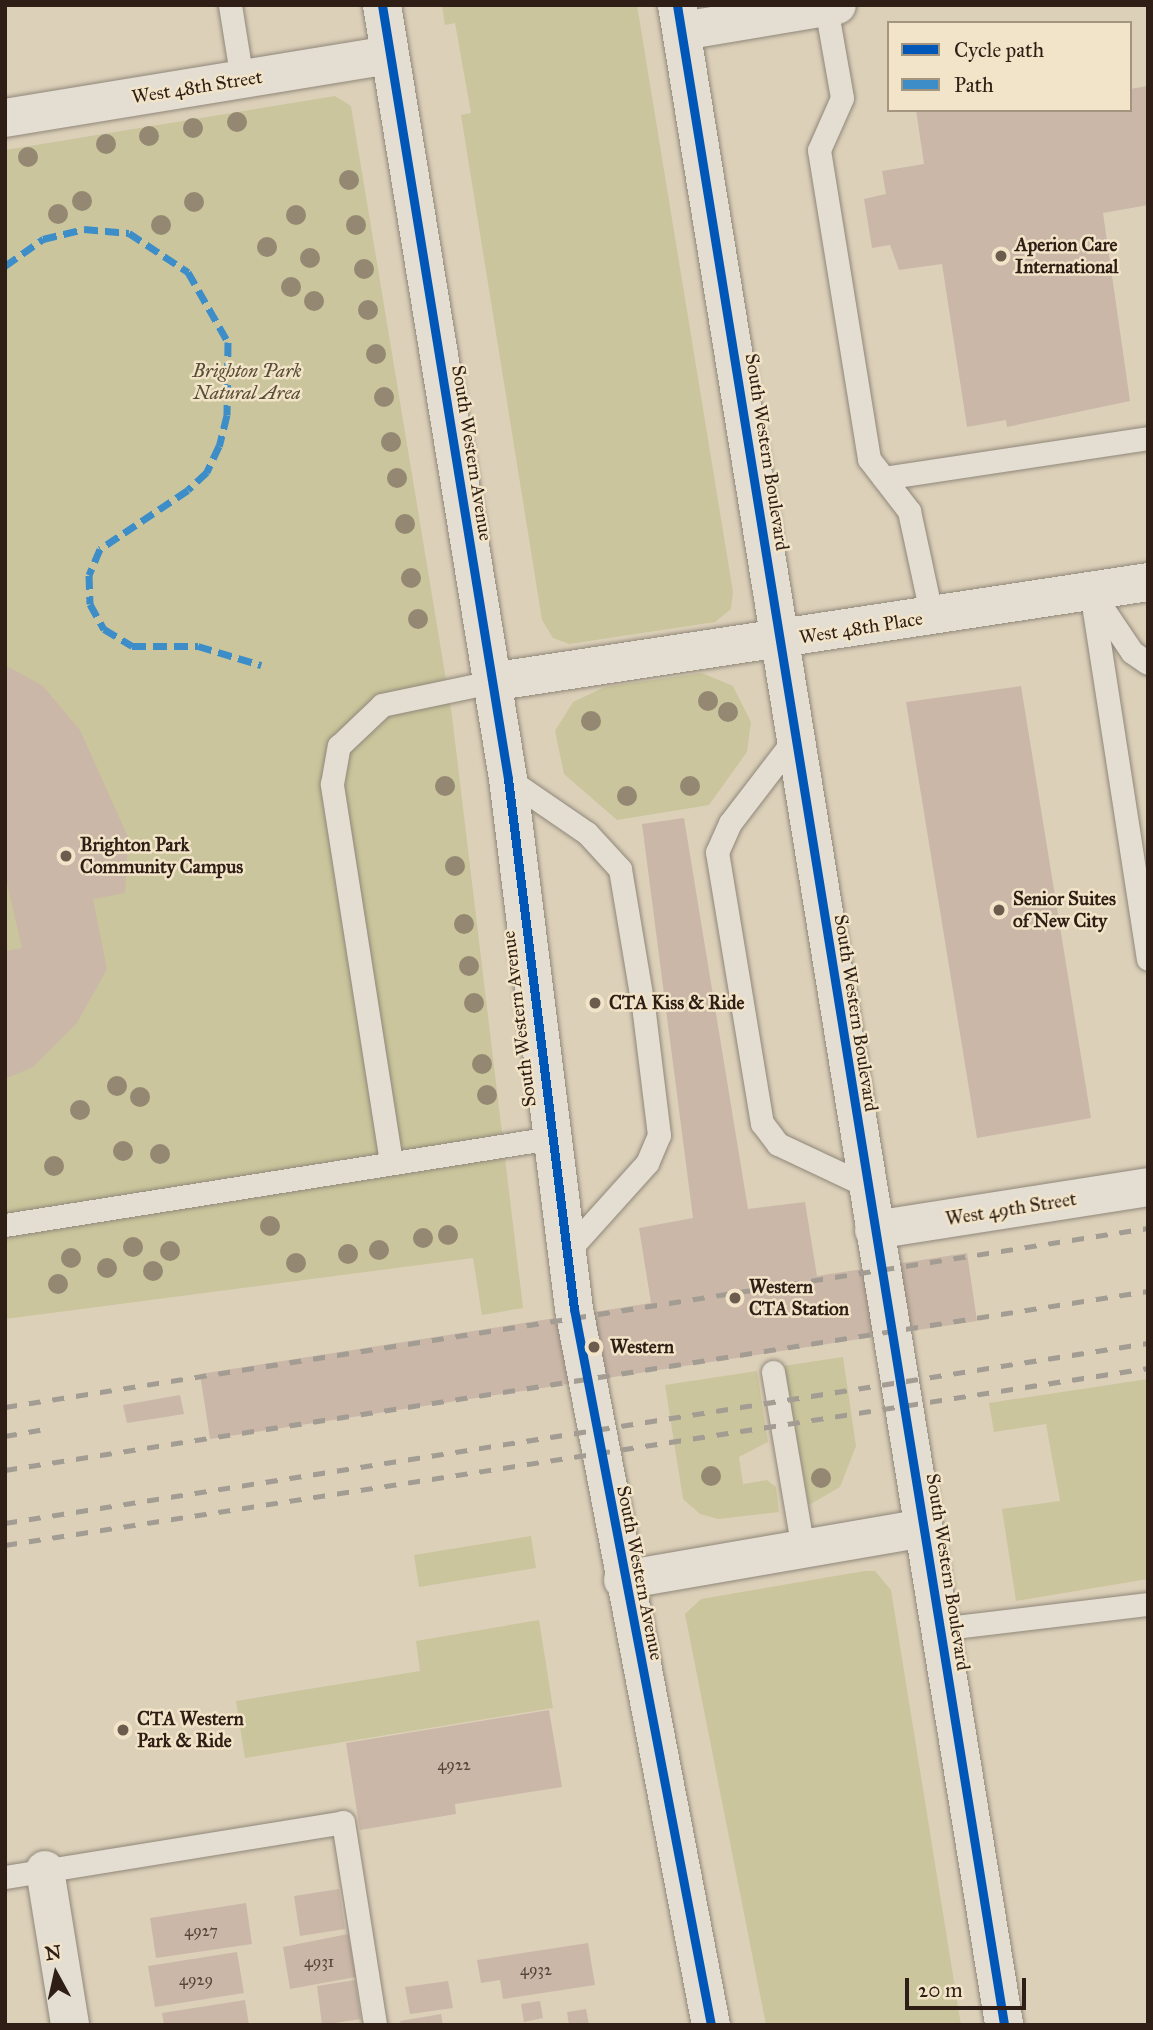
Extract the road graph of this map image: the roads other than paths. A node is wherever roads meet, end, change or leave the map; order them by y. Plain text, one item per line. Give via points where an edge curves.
1 (230, 5) edge
2 (382, 5) edge
3 (831, 6) edge
4 (679, 18) edge
5 (389, 55) junction
6 (242, 79) junction
7 (5, 118) edge
8 (1148, 438) edge
9 (884, 478) junction
10 (1148, 582) edge
11 (1091, 591) junction
12 (932, 617) junction
13 (780, 641) junction
14 (1148, 663) edge
15 (491, 682) junction
16 (796, 737) junction
17 (508, 779) junction
18 (1148, 959) edge
19 (551, 1138) junction
20 (391, 1162) junction
21 (865, 1185) junction
22 (1148, 1187) edge
23 (5, 1225) edge
24 (874, 1230) junction
25 (566, 1253) junction
26 (773, 1372) dead end
27 (923, 1528) junction
28 (803, 1549) junction
29 (623, 1580) junction
30 (1148, 1604) edge
31 (938, 1629) junction
32 (45, 1870) junction
33 (5, 1877) edge
34 (70, 2025) edge
35 (375, 2025) edge
36 (711, 2025) edge
37 (1004, 2025) edge

1 - 6 lane
2 - 5 street, South Western Avenue
3 - 4 street
3 - 9 lane via 842,98 819,150 869,459
4 - 13 street, South Western Boulevard
5 - 6 street, West 48th Street
5 - 15 street, South Western Avenue
6 - 7 street, West 48th Street
8 - 9 lane
9 - 12 lane via 909,511
10 - 11 street, West 48th Place
11 - 12 street, West 48th Place
11 - 14 lane via 1132,652
11 - 18 lane
12 - 13 street, West 48th Place
13 - 15 street, West 48th Place
13 - 16 street, South Western Boulevard
15 - 17 street, South Western Avenue
15 - 20 lane via 382,705 340,746 332,784
16 - 21 street, South Western Boulevard
16 - 21 lane via 730,824 717,852 761,1123 778,1144
17 - 19 street, South Western Avenue
17 - 25 lane via 587,833 620,869 646,1027 659,1135 647,1163
19 - 20 lane
19 - 25 street, South Western Avenue
20 - 23 lane
21 - 24 street, South Western Boulevard
22 - 24 street, West 49th Street
24 - 27 street, South Western Boulevard
25 - 29 street, South Western Avenue
26 - 28 lane
27 - 28 street
27 - 31 street, South Western Boulevard
28 - 29 street
29 - 36 street, South Western Avenue
30 - 31 lane
31 - 37 street, South Western Boulevard
32 - 33 lane
32 - 34 street
32 - 35 lane via 343,1822

